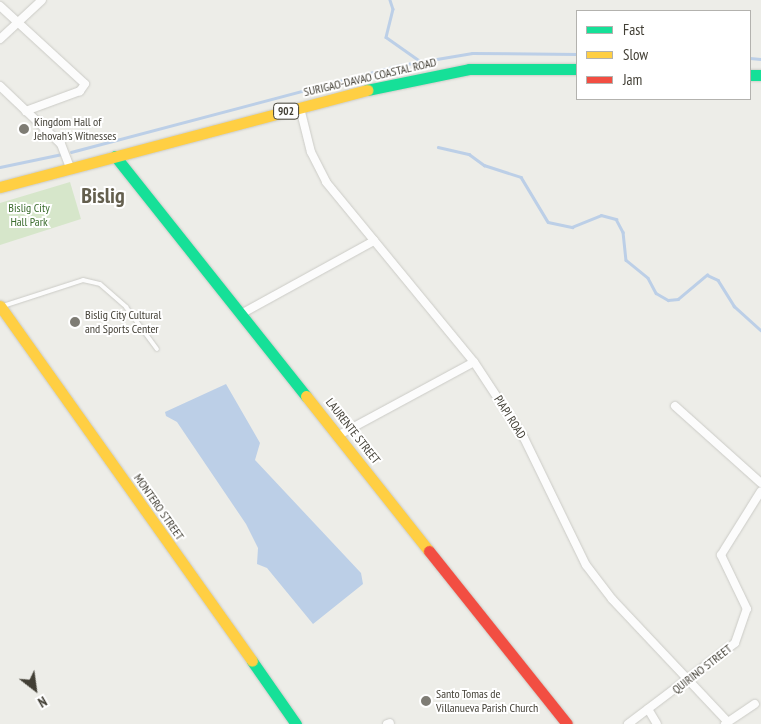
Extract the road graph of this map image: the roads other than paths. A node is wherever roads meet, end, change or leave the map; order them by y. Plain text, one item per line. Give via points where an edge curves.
1 (42, 0) edge
2 (0, 6) edge
3 (16, 23) junction
4 (0, 39) edge
5 (576, 70) edge
6 (0, 86) edge
7 (300, 108) junction
8 (26, 111) junction
9 (115, 156) junction
10 (70, 168) junction
11 (0, 187) edge
12 (374, 241) junction
13 (0, 306) edge
14 (241, 314) junction
15 (157, 349) dead end
16 (474, 362) junction
17 (675, 406) dead end
18 (339, 435) junction
19 (761, 483) edge
20 (761, 491) edge
21 (691, 680) junction
22 (755, 704) dead end
23 (648, 709) junction
24 (726, 723) edge
25 (296, 724) edge
26 (568, 724) edge
27 (628, 724) edge
28 (658, 724) edge

1 - 3 street
2 - 3 street
3 - 4 street
3 - 8 street via 84,84 80,91
5 - 7 main road, SURIGAO-DAVAO COASTAL ROAD / 902 via 469,69 418,77
6 - 8 street
7 - 9 main road, SURIGAO-DAVAO COASTAL ROAD / 902
7 - 12 street, PIAPI ROAD via 317,167
8 - 10 street via 61,144
9 - 10 main road, SURIGAO-DAVAO COASTAL ROAD / 902
9 - 14 main road, LAURENTE STREET
10 - 11 main road, SURIGAO-DAVAO COASTAL ROAD / 902
12 - 14 street
12 - 16 street, PIAPI ROAD
13 - 15 lane via 83,280 100,284 126,307
13 - 25 main road, MONTERO STREET
14 - 18 main road, LAURENTE STREET
16 - 18 street
16 - 21 street, PIAPI ROAD via 524,438 586,565 612,599
17 - 19 street
18 - 26 main road, LAURENTE STREET
20 - 21 street, QUIRINO STREET via 721,554 743,596 744,624 735,643
21 - 23 street, QUIRINO STREET
21 - 24 street, PIAPI ROAD
22 - 24 street
23 - 27 street, QUIRINO STREET
23 - 28 street

